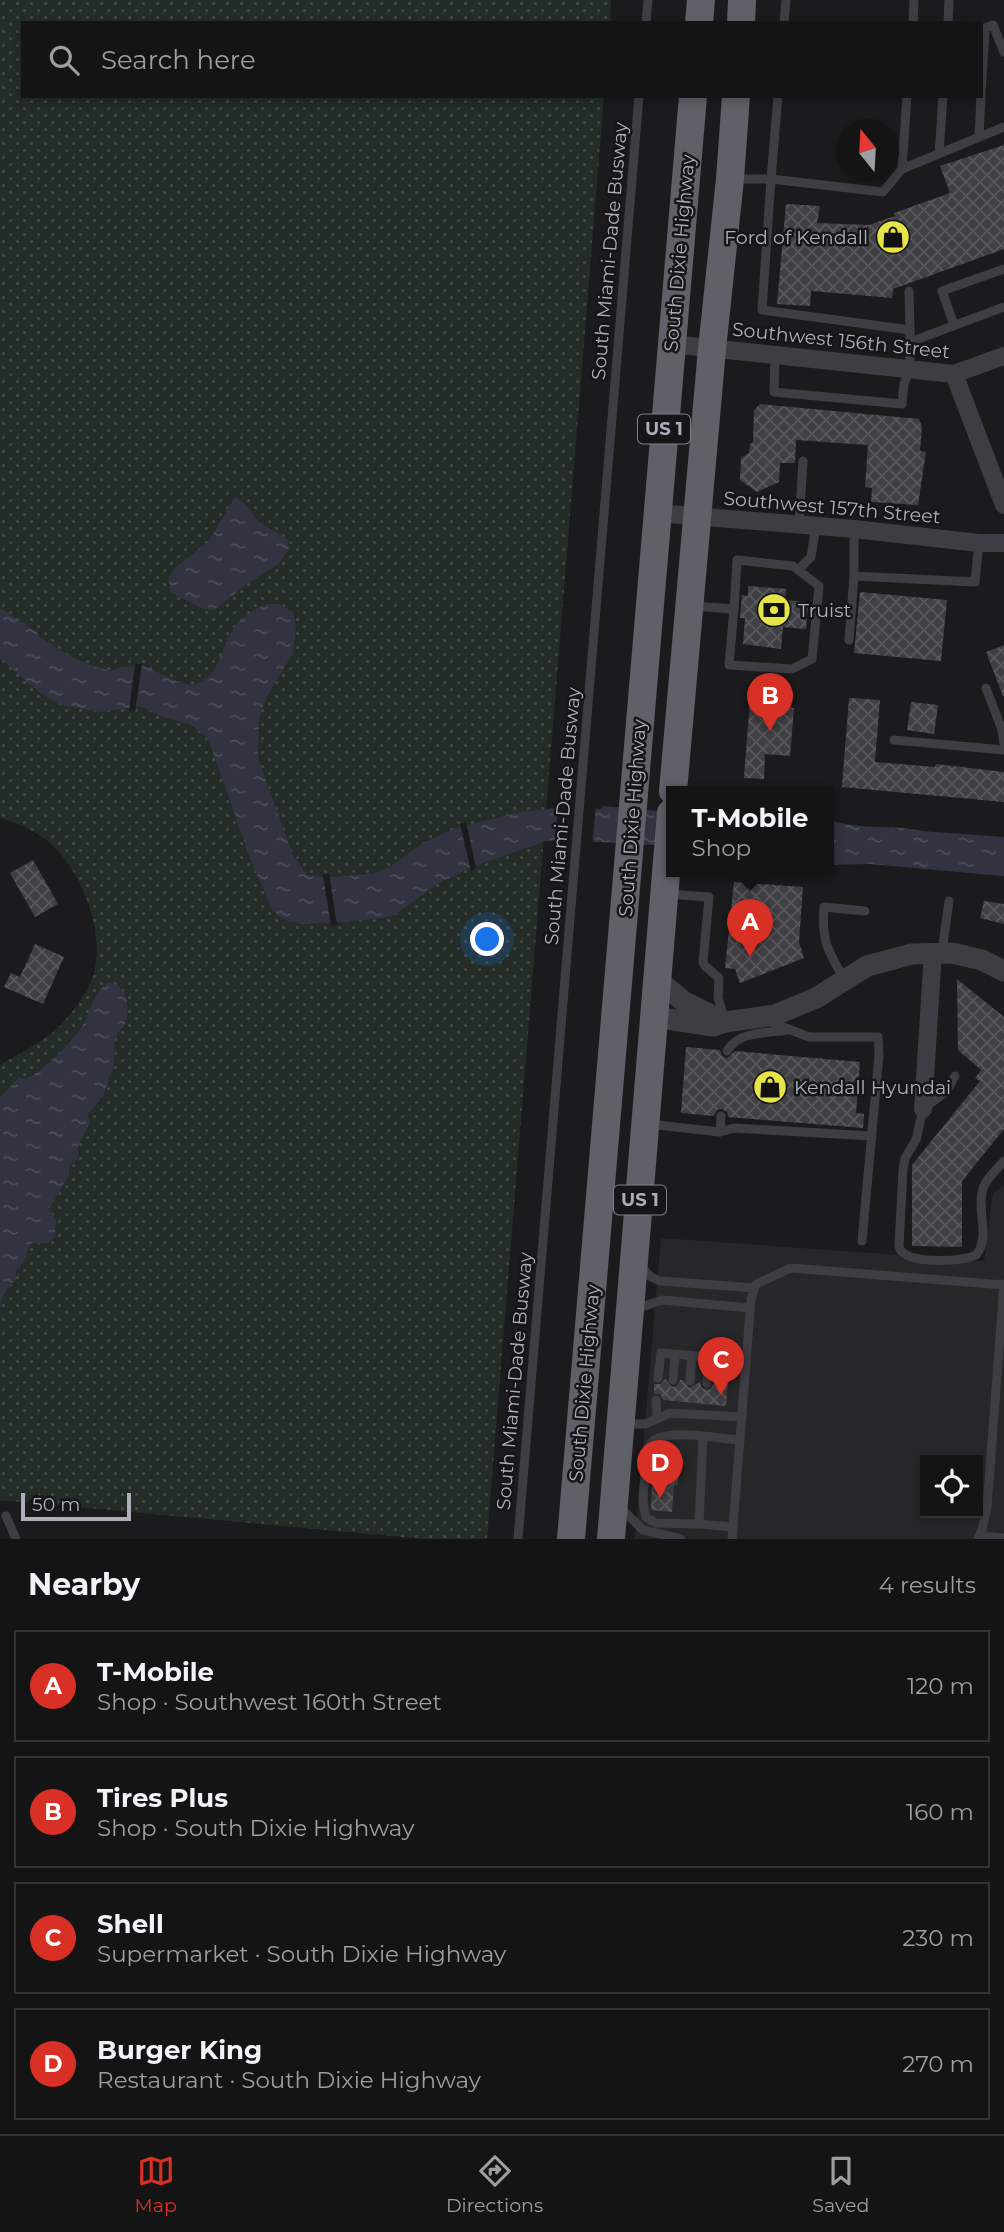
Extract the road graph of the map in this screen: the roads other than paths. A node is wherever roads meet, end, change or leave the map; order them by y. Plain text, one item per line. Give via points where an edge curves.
1 (648, 0) edge
2 (701, 0) edge
3 (742, 0) edge
4 (786, 0) edge
5 (914, 0) edge
6 (949, 0) edge
7 (646, 21) edge
8 (699, 21) edge
9 (741, 21) edge
10 (784, 21) edge
11 (913, 21) edge
12 (948, 21) edge
13 (1004, 52) edge
14 (983, 62) edge
15 (639, 98) edge
16 (692, 98) edge
17 (736, 98) edge
18 (778, 98) edge
19 (907, 98) edge
20 (943, 98) edge
21 (981, 98) edge
22 (1004, 127) edge
23 (979, 137) junction
24 (939, 154) junction
25 (902, 169) junction
26 (730, 179) junction
27 (771, 179) junction
28 (1004, 269) edge
29 (909, 291) dead end
30 (1004, 307) edge
31 (954, 325) junction
32 (910, 330) junction
33 (910, 342) junction
34 (671, 344) junction
35 (712, 349) junction
36 (775, 355) junction
37 (1004, 356) edge
38 (910, 369) junction
39 (954, 374) junction
40 (803, 461) dead end
41 (1004, 505) edge
42 (657, 513) junction
43 (698, 517) junction
44 (808, 526) junction
45 (854, 529) junction
46 (979, 543) junction
47 (1004, 543) edge
48 (798, 570) junction
49 (854, 576) junction
50 (690, 606) junction
51 (734, 609) junction
52 (849, 640) dead end
53 (986, 688) dead end
54 (894, 740) dead end
55 (1004, 744) edge
56 (1004, 750) edge
57 (673, 786) edge
58 (666, 877) edge
59 (665, 894) junction
60 (949, 901) dead end
61 (865, 911) dead end
62 (937, 952) junction
63 (620, 962) junction
64 (1004, 971) edge
65 (657, 979) junction
66 (844, 979) junction
67 (655, 1017) junction
68 (760, 1018) junction
69 (725, 1022) junction
70 (792, 1030) junction
71 (727, 1051) dead end
72 (955, 1076) dead end
73 (923, 1109) junction
74 (722, 1116) dead end
75 (646, 1124) junction
76 (720, 1132) junction
77 (872, 1136) junction
78 (1004, 1161) edge
79 (862, 1241) dead end
80 (635, 1259) junction
81 (1004, 1285) edge
82 (755, 1288) junction
83 (751, 1308) junction
84 (631, 1311) junction
85 (675, 1355) junction
86 (692, 1356) junction
87 (709, 1357) junction
88 (746, 1360) junction
89 (658, 1378) dead end
90 (673, 1380) dead end
91 (690, 1381) dead end
92 (707, 1383) dead end
93 (656, 1400) dead end
94 (671, 1401) dead end
95 (688, 1402) dead end
96 (706, 1404) dead end
97 (670, 1413) junction
98 (688, 1414) junction
99 (705, 1415) junction
100 (657, 1417) junction
101 (742, 1417) junction
102 (621, 1423) junction
103 (704, 1437) junction
104 (740, 1440) junction
105 (614, 1501) junction
106 (6, 1516) dead end
107 (699, 1524) junction
108 (733, 1527) junction
109 (979, 1537) edge
110 (1004, 1538) edge
111 (16, 1539) edge
112 (518, 1539) edge
113 (571, 1539) edge
114 (611, 1539) edge
115 (681, 1539) edge
116 (732, 1539) edge

1 - 7 lane
2 - 8 highway
3 - 9 highway
4 - 10 lane
5 - 11 lane
6 - 12 lane
13 - 14 lane via 993,25 985,28
15 - 112 lane, South Miami-Dade Busway
16 - 34 highway, South Dixie Highway / US 1
17 - 26 highway, South Dixie Highway / US 1
18 - 27 lane
19 - 25 lane
20 - 24 lane
21 - 23 lane
22 - 23 lane
23 - 24 lane
24 - 25 lane
25 - 27 lane via 883,192
26 - 27 lane
26 - 35 highway, South Dixie Highway / US 1
27 - 32 lane via 762,310
28 - 31 lane via 942,291
29 - 32 lane
30 - 31 lane
31 - 33 lane
32 - 33 lane
33 - 38 lane
34 - 35 street, Southwest 156th Street
34 - 42 highway, South Dixie Highway / US 1
35 - 36 street, Southwest 156th Street
35 - 43 highway, South Dixie Highway / US 1
36 - 38 street, Southwest 156th Street
36 - 38 lane via 774,392 902,404
37 - 39 street, Southwest 156th Street
38 - 39 street, Southwest 156th Street
39 - 41 street
40 - 44 lane
42 - 43 street, Southwest 157th Street
42 - 63 highway, South Dixie Highway / US 1
43 - 44 street, Southwest 157th Street
43 - 50 highway, South Dixie Highway / US 1
44 - 45 street, Southwest 157th Street
44 - 48 lane via 811,557
45 - 46 street, Southwest 157th Street
45 - 49 lane
46 - 47 street, Southwest 157th Street
46 - 49 lane via 975,582
48 - 51 lane via 737,560
48 - 51 lane via 819,586 812,659 792,669 729,665
49 - 52 lane
50 - 51 lane
50 - 57 highway, South Dixie Highway / US 1
53 - 55 lane
54 - 56 lane
58 - 59 highway, South Dixie Highway / US 1
59 - 65 highway, South Dixie Highway / US 1
59 - 69 lane via 709,897 703,962 719,978 718,998
60 - 62 lane
61 - 66 lane via 824,907 825,944
62 - 64 street via 982,960
62 - 66 street via 891,958
62 - 73 street
63 - 67 highway via 633,994
63 - 113 highway, South Dixie Highway / US 1
65 - 67 highway, South Dixie Highway / US 1
65 - 69 street via 683,1001
66 - 68 street via 800,1006
67 - 69 street via 704,1026
67 - 75 highway, South Dixie Highway / US 1
68 - 69 street
68 - 70 lane
70 - 71 lane via 740,1037
70 - 77 lane via 809,1037 878,1037
72 - 73 lane via 946,1091
73 - 78 lane via 903,1170 899,1246 906,1256 960,1261 976,1255 983,1244 983,1189
74 - 76 lane
75 - 76 lane
75 - 80 highway, South Dixie Highway / US 1
76 - 77 lane via 734,1128
77 - 79 lane
80 - 82 lane via 653,1279
80 - 84 highway, South Dixie Highway / US 1
81 - 82 lane via 791,1268
81 - 109 lane via 987,1507
82 - 83 lane
83 - 84 lane via 662,1300
83 - 88 lane
84 - 102 highway, South Dixie Highway / US 1
85 - 86 lane
85 - 89 lane via 661,1353
85 - 90 lane
86 - 87 lane
86 - 91 lane
87 - 88 lane
87 - 92 lane
88 - 101 lane
93 - 100 lane
94 - 97 lane
95 - 98 lane
96 - 99 lane
97 - 98 lane
97 - 100 lane
98 - 99 lane
99 - 101 lane
100 - 102 lane via 641,1425
101 - 104 lane
102 - 105 highway, South Dixie Highway / US 1
103 - 104 lane
103 - 107 lane
103 - 107 lane via 674,1434 652,1441 642,1507 646,1517 656,1523
104 - 108 lane
105 - 114 highway, South Dixie Highway / US 1
105 - 115 lane via 643,1530
106 - 111 lane
107 - 108 lane
108 - 116 lane
109 - 110 lane

